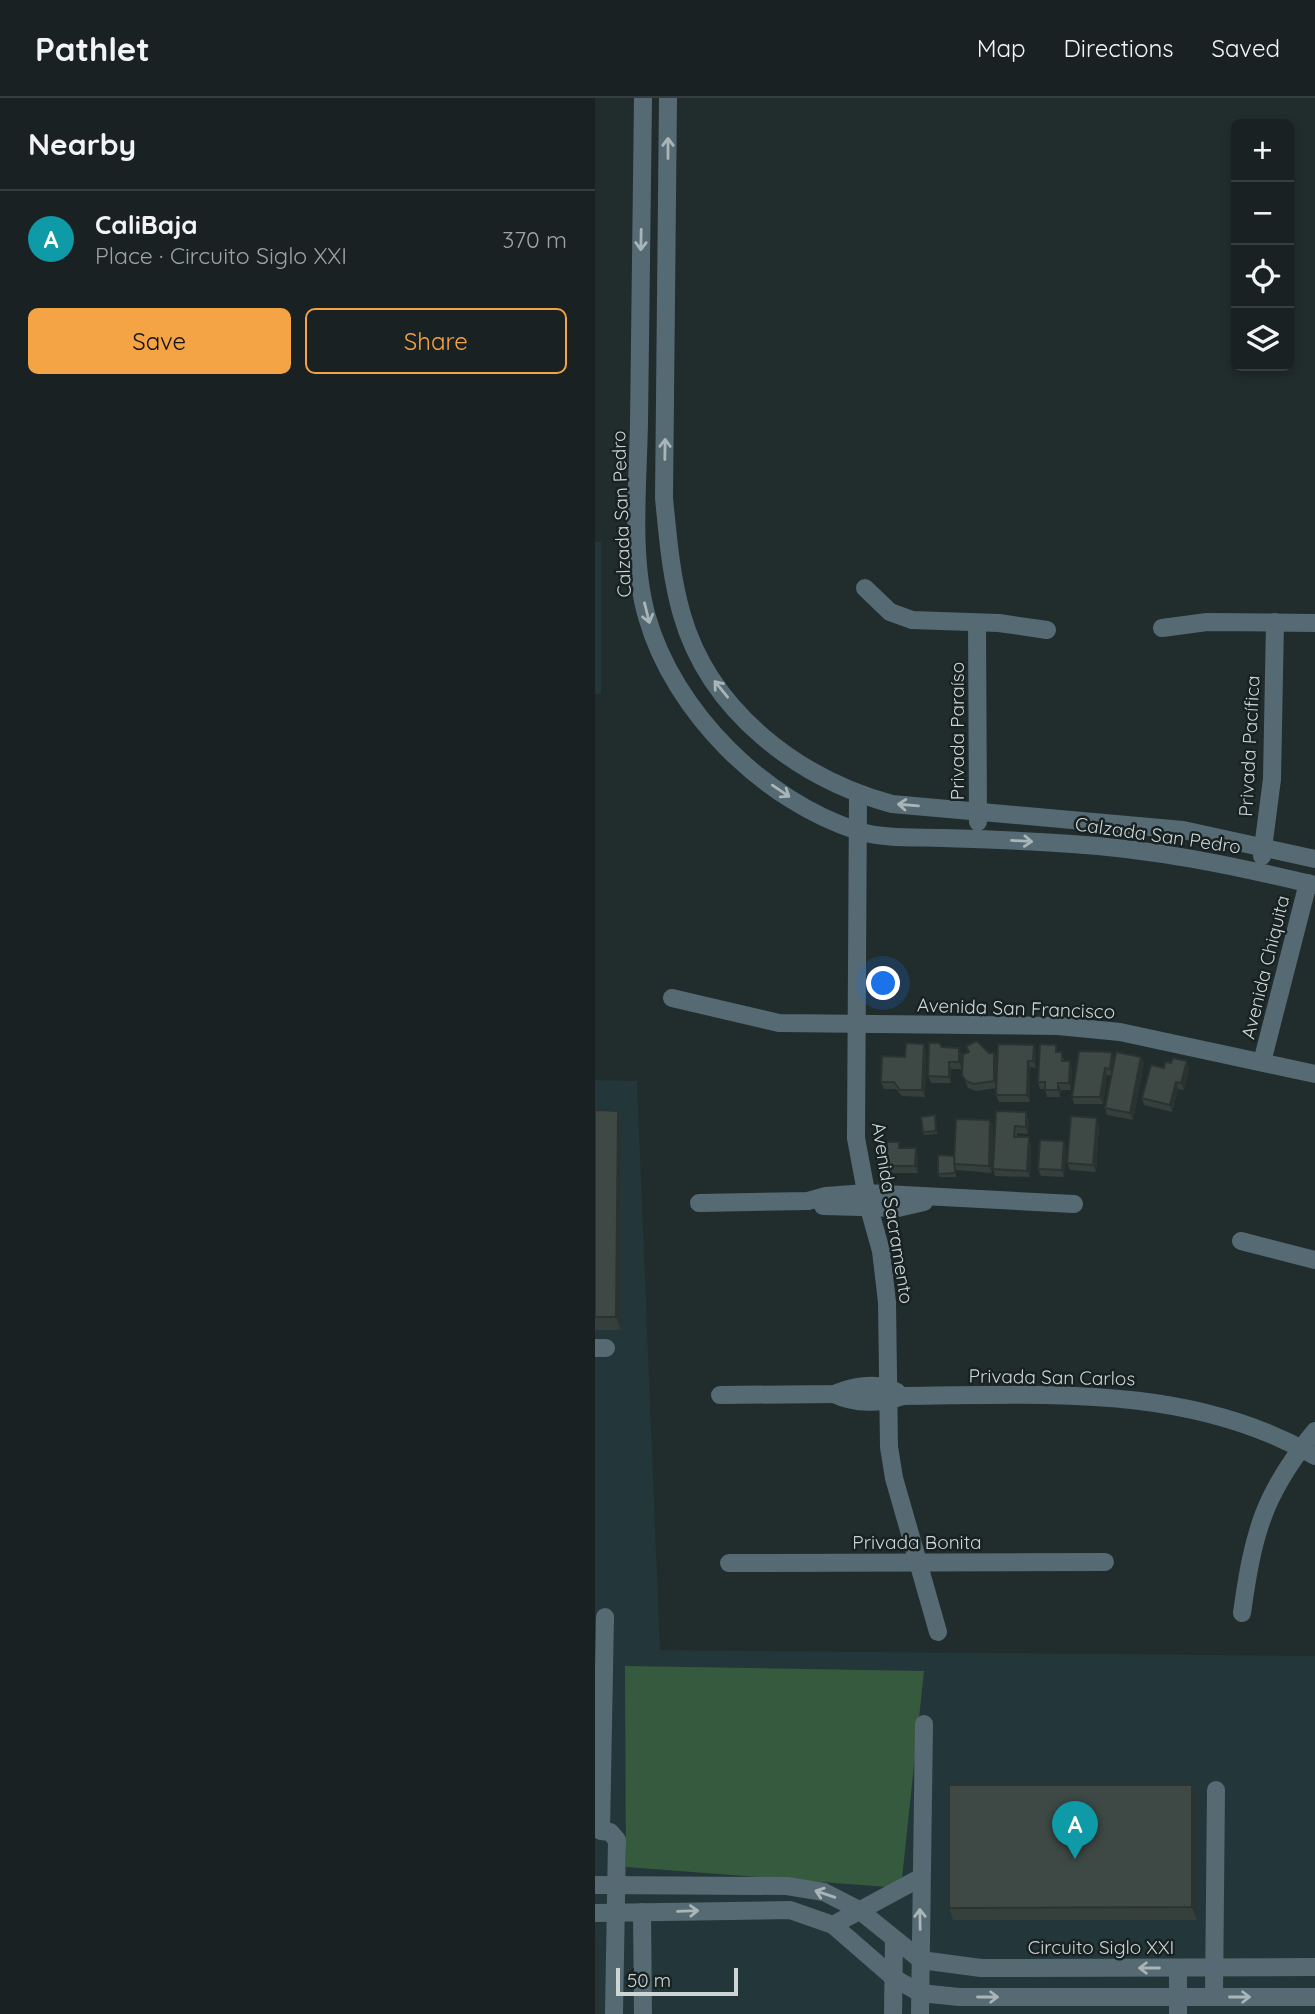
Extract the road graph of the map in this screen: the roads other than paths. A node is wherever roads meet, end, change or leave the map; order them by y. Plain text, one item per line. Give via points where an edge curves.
1 (643, 98) edge
2 (668, 98) edge
3 (642, 190) junction
4 (667, 191) junction
5 (638, 498) junction
6 (664, 498) junction
7 (865, 588) dead end
8 (977, 622) junction
9 (1275, 622) junction
10 (1315, 623) edge
11 (1162, 628) dead end
12 (1047, 630) dead end
13 (858, 795) junction
14 (978, 813) junction
15 (859, 831) junction
16 (978, 839) junction
17 (1263, 846) junction
18 (1315, 859) edge
19 (1261, 871) junction
20 (1311, 884) edge
21 (672, 998) dead end
22 (856, 1026) junction
23 (1262, 1062) junction
24 (1315, 1074) edge
25 (868, 1200) junction
26 (699, 1203) dead end
27 (1074, 1204) dead end
28 (1241, 1241) dead end
29 (1315, 1260) edge
30 (720, 1395) dead end
31 (893, 1395) junction
32 (1315, 1432) edge
33 (1308, 1452) edge
34 (1105, 1562) dead end
35 (729, 1563) dead end
36 (919, 1563) junction
37 (1243, 1613) dead end
38 (605, 1617) dead end
39 (938, 1632) dead end
40 (924, 1724) dead end
41 (1216, 1790) dead end
42 (598, 1831) edge
43 (920, 1878) junction
44 (595, 1885) edge
45 (617, 1885) junction
46 (859, 1910) junction
47 (642, 1912) junction
48 (595, 1913) edge
49 (616, 1913) junction
50 (833, 1925) junction
51 (894, 1940) junction
52 (921, 1959) junction
53 (1315, 1967) edge
54 (1178, 1968) junction
55 (1214, 1968) junction
56 (894, 1978) junction
57 (920, 1993) junction
58 (1214, 1997) junction
59 (1315, 1997) edge
60 (1178, 2006) edge
61 (614, 2014) edge
62 (643, 2014) edge
63 (893, 2014) edge
64 (920, 2014) edge

1 - 3 street, Calzada San Pedro
4 -> 2 street, Calzada San Pedro
3 - 4 street
3 -> 5 street, Calzada San Pedro
6 -> 4 street, Calzada San Pedro
5 - 6 street
5 -> 15 street, Calzada San Pedro via 640,582 646,615 684,696 706,726 754,773 800,803
13 -> 6 street, Calzada San Pedro via 773,748 714,681 682,617
7 - 8 street via 899,617
8 - 12 street
8 - 14 street, Privada Paraíso
9 - 10 street
9 - 11 street via 1207,622
9 - 17 street, Privada Pacífica via 1272,779
14 -> 13 street, Calzada San Pedro via 892,804
13 - 15 street, Avenida Sacramento
14 - 16 street, Privada Paraíso
14 - 17 street, Calzada San Pedro via 1156,827
15 - 16 street, Calzada San Pedro
15 - 22 street, Avenida Sacramento
16 -> 19 street, Calzada San Pedro via 1124,848
17 - 18 street, Calzada San Pedro
17 - 19 street, Privada Pacífica
19 - 20 street, Calzada San Pedro
20 - 23 street, Avenida Chiquita
21 - 22 street, Avenida San Francisco via 779,1023
22 - 23 street, Avenida San Francisco via 1058,1026 1120,1032
22 - 25 street, Avenida Sacramento via 856,1138
23 - 24 street, Avenida San Francisco
25 - 26 street via 825,1206 808,1201
25 - 27 street via 912,1206 930,1199
25 - 31 street, Avenida Sacramento via 881,1251
28 - 29 street
30 - 31 street, Privada San Carlos via 834,1394 848,1400
31 - 33 street, Privada San Carlos via 1139,1399 1247,1425
31 - 36 street, Avenida Sacramento via 889,1447
32 - 33 street
33 - 37 street via 1277,1482 1260,1519 1249,1558
34 - 36 street, Privada Bonita
35 - 36 street, Privada Bonita
36 - 39 street, Avenida Sacramento
38 - 42 street
40 - 43 street
41 - 55 street
42 - 45 street via 610,1832 617,1840
43 - 46 street
52 -> 43 street
44 - 45 street, Circuito Siglo XXI
46 -> 45 street, Circuito Siglo XXI via 824,1892 787,1886
45 - 49 street
46 - 50 street
46 - 51 street, Circuito Siglo XXI
47 - 49 street
47 -> 50 street via 790,1910
47 - 62 street
48 - 49 street
49 - 61 street
50 - 56 street
51 - 52 street, Circuito Siglo XXI
51 - 56 street
54 -> 52 street, Circuito Siglo XXI via 981,1968
52 - 57 street
53 - 55 street, Circuito Siglo XXI
54 - 55 street, Circuito Siglo XXI
54 - 60 street
55 - 58 street
56 - 57 street
56 - 63 street
57 -> 60 street
57 - 64 street
58 -> 59 street
58 - 60 street

